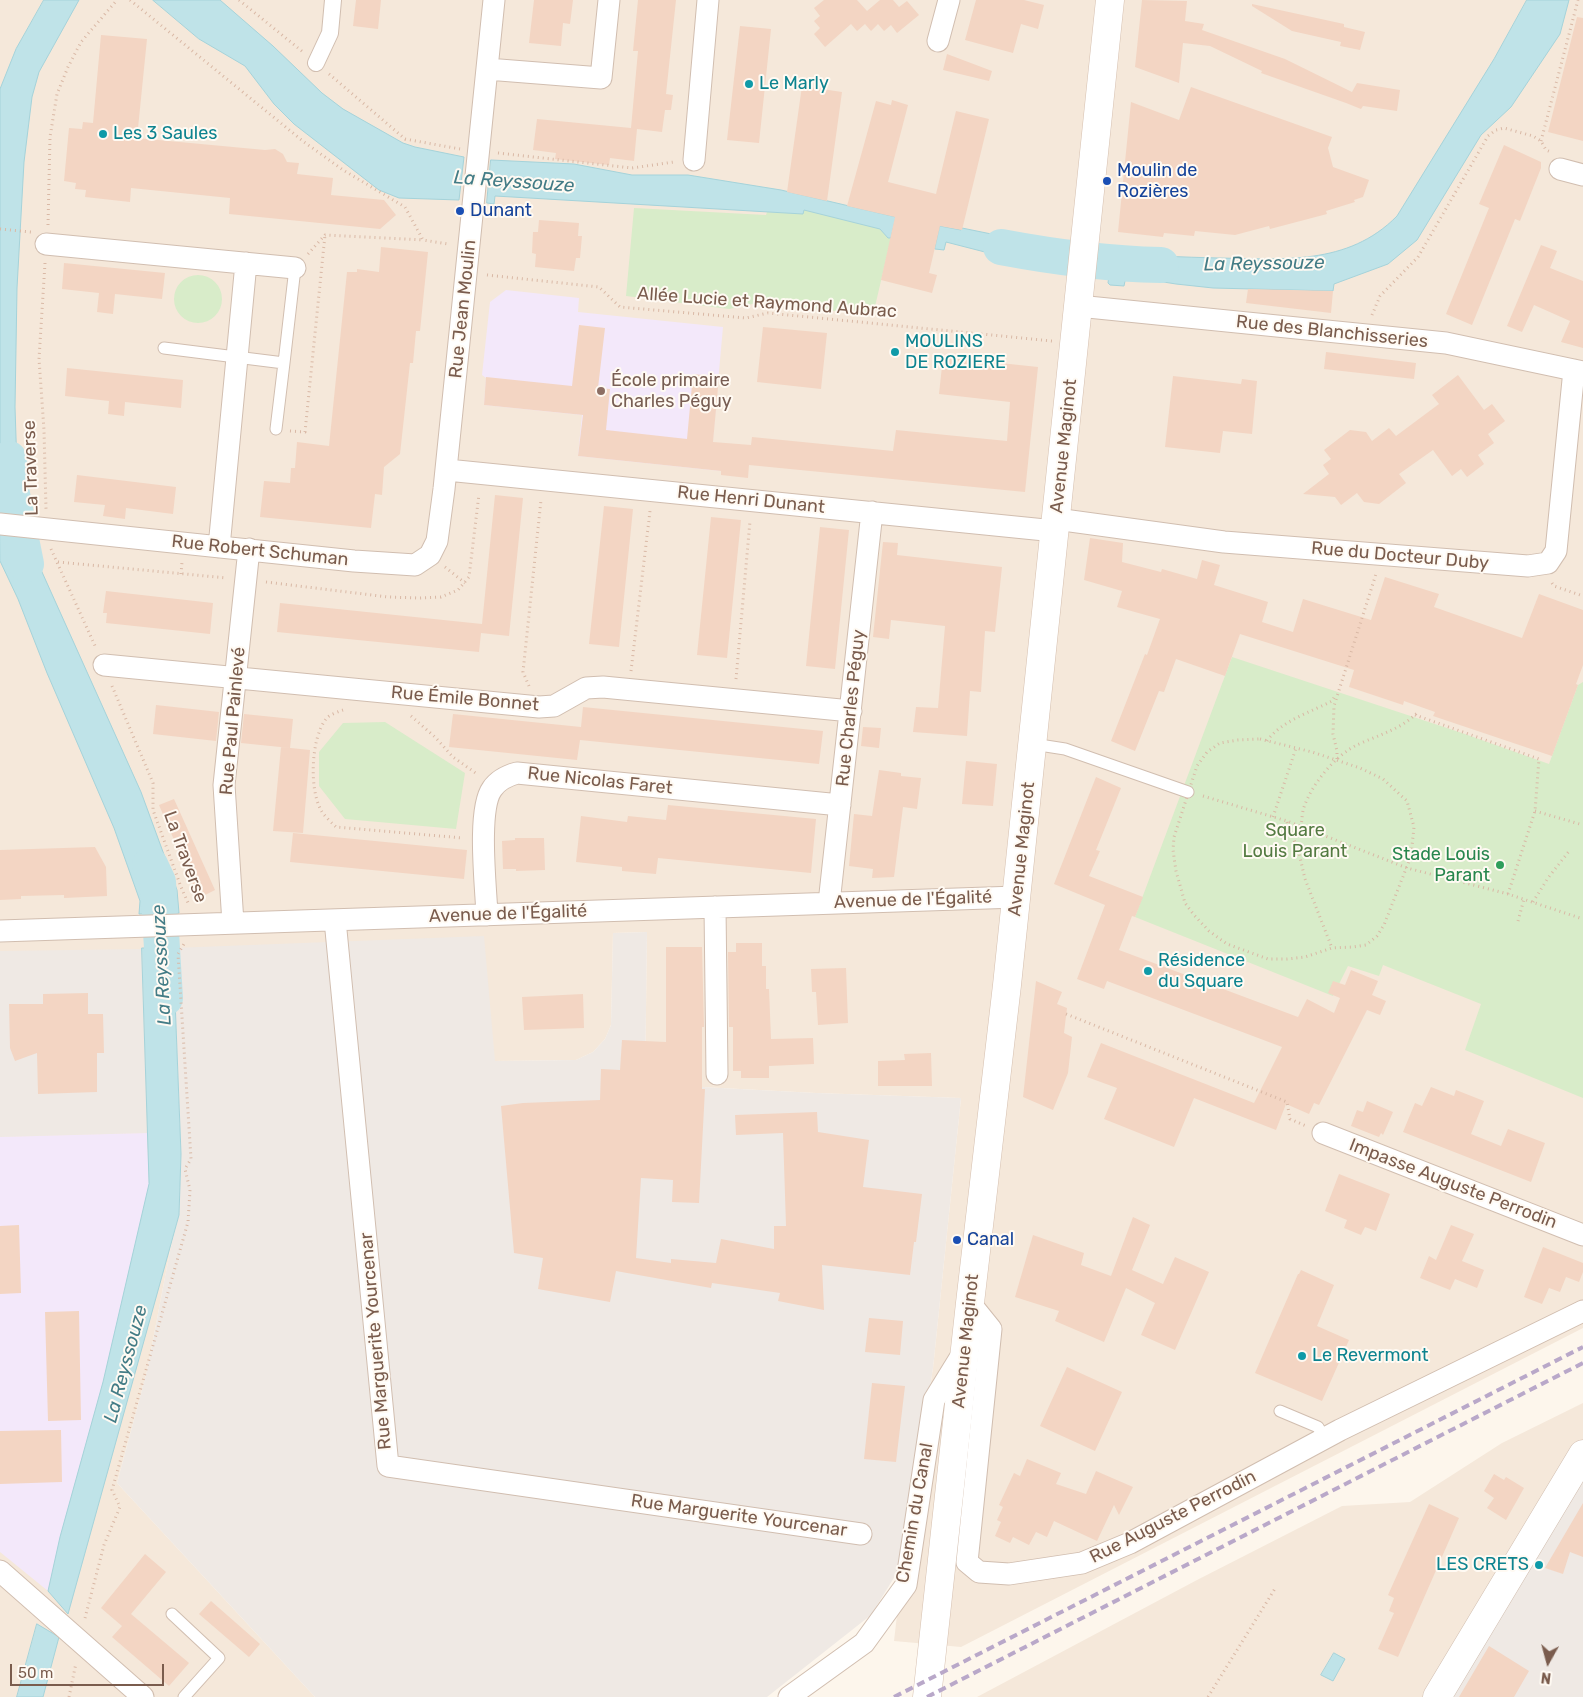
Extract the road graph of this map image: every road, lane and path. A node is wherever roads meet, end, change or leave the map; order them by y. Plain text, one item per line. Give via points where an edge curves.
1 (117, 0) edge
2 (130, 0) edge
3 (238, 0) edge
4 (333, 0) edge
5 (494, 0) edge
6 (609, 0) edge
7 (708, 0) edge
8 (949, 0) edge
9 (1110, 0) edge
10 (1578, 0) edge
11 (938, 41) dead end
12 (316, 62) junction
13 (487, 69) junction
14 (1541, 141) junction
15 (478, 152) junction
16 (694, 160) joint
17 (1560, 169) joint
18 (1583, 175) edge
19 (0, 229) edge
20 (40, 238) junction
21 (423, 240) junction
22 (469, 247) junction
23 (246, 263) junction
24 (295, 268) junction
25 (466, 272) junction
26 (1079, 299) junction
27 (1368, 335) junction
28 (1075, 343) junction
29 (164, 348) dead end
30 (237, 358) junction
31 (284, 363) junction
32 (1578, 371) edge
33 (276, 429) dead end
34 (446, 470) junction
35 (544, 479) junction
36 (652, 490) junction
37 (752, 500) junction
38 (872, 512) junction
39 (0, 524) edge
40 (1055, 525) junction
41 (47, 529) junction
42 (220, 547) junction
43 (249, 549) junction
44 (1383, 554) junction
45 (430, 555) junction
46 (1542, 564) junction
47 (465, 583) dead end
48 (1583, 596) edge
49 (104, 665) junction
50 (236, 678) junction
51 (630, 690) junction
52 (1338, 692) junction
53 (734, 700) junction
54 (350, 706) dead end
55 (539, 707) junction
56 (405, 711) dead end
57 (851, 711) junction
58 (1419, 711) dead end
59 (1415, 716) junction
60 (1267, 741) junction
61 (1033, 744) junction
62 (1296, 748) junction
63 (1337, 759) junction
64 (494, 787) junction
65 (1188, 792) junction
66 (840, 805) junction
67 (1535, 811) junction
68 (1273, 817) junction
69 (1287, 821) junction
70 (1301, 826) junction
71 (1583, 826) edge
72 (484, 839) junction
73 (1570, 850) dead end
74 (1407, 868) junction
75 (1508, 894) junction
76 (1017, 897) junction
77 (1524, 899) junction
78 (1533, 902) junction
79 (829, 903) junction
80 (714, 907) junction
81 (487, 915) junction
82 (1583, 919) edge
83 (335, 920) junction
84 (1518, 921) dead end
85 (233, 923) junction
86 (191, 925) junction
87 (0, 931) edge
88 (1332, 948) junction
89 (1066, 1014) dead end
90 (717, 1074) dead end
91 (1323, 1133) joint
92 (1583, 1235) edge
93 (970, 1303) junction
94 (1583, 1311) edge
95 (965, 1348) junction
96 (1280, 1411) dead end
97 (1324, 1438) junction
98 (1583, 1454) edge
99 (861, 1534) dead end
100 (0, 1571) edge
101 (1276, 1587) dead end
102 (172, 1614) dead end
103 (80, 1640) junction
104 (69, 1697) edge
105 (143, 1697) edge
106 (184, 1697) edge
107 (789, 1697) edge
108 (928, 1697) edge
109 (1208, 1697) edge
110 (1437, 1697) edge

1 - 20 path, La Traverse via 82,42 58,94 50,137 48,220
2 - 21 path via 304,142 405,207
3 - 12 path
4 - 12 street via 330,33
5 - 13 street, Rue Jean Moulin
6 - 13 street via 601,78
7 - 16 street
8 - 11 street
9 - 26 main road, Avenue Maginot
10 - 14 path
12 - 15 path via 405,139
13 - 15 street, Rue Jean Moulin
14 - 17 path via 1546,150 1564,156
14 - 27 path via 1504,128 1488,136 1418,257 1380,296 1372,312
15 - 16 path via 632,168
15 - 22 street, Rue Jean Moulin
17 - 18 street
19 - 20 path
20 - 23 street
20 - 41 path, La Traverse via 38,359
21 - 22 path
21 - 24 path via 325,235
22 - 25 street, Rue Jean Moulin
23 - 24 street
23 - 30 street
24 - 31 lane
25 - 28 path, Allée Lucie et Raymond Aubrac via 599,287 620,307 746,318 768,313
25 - 34 street, Rue Jean Moulin
26 - 27 street, Rue des Blanchisseries
26 - 28 main road, Avenue Maginot
27 - 32 street, Rue des Blanchisseries via 1446,343
28 - 40 main road, Avenue Maginot
29 - 30 lane
30 - 31 lane
30 - 42 street
31 - 33 lane
32 - 46 street via 1556,551 1548,563
34 - 35 street, Rue Henri Dunant
34 - 45 street via 437,541
35 - 36 street, Rue Henri Dunant
35 - 55 path via 523,672
36 - 37 street, Rue Henri Dunant
36 - 51 path via 630,664
37 - 38 street, Rue Henri Dunant
37 - 53 path
38 - 40 street, Rue Henri Dunant
38 - 57 street, Rue Charles Péguy
39 - 41 street, Rue Robert Schuman
40 - 44 street, Rue du Docteur Duby
40 - 61 main road, Avenue Maginot
41 - 42 street, Rue Robert Schuman
41 - 49 path, La Traverse via 47,541
42 - 43 street, Rue Robert Schuman
43 - 45 street, Rue Robert Schuman via 354,561 415,564
43 - 50 street, Rue Paul Painlevé
44 - 46 street, Rue du Docteur Duby via 1528,566
44 - 52 path
45 - 47 path
46 - 48 path via 1554,586
49 - 50 street, Rue Émile Bonnet
49 - 86 path, La Traverse via 154,783 153,810 191,908
50 - 55 street, Rue Émile Bonnet
50 - 85 street, Rue Paul Painlevé via 224,785
51 - 53 street, Rue Émile Bonnet
51 - 55 street, Rue Émile Bonnet via 586,688 554,706
52 - 60 path via 1332,701 1290,722
52 - 63 path via 1332,720
53 - 57 street, Rue Émile Bonnet
54 - 72 path via 327,718 317,737 314,790 321,810 336,827
56 - 64 path via 453,757
57 - 66 street, Rue Charles Péguy
58 - 59 path
59 - 63 path via 1344,752
59 - 67 path via 1539,759
60 - 62 path
60 - 65 path via 1220,743 1207,752 1197,766
61 - 65 lane via 1064,749
61 - 76 main road, Avenue Maginot
62 - 63 path
62 - 68 path
63 - 70 path via 1318,782 1304,807
63 - 74 path via 1383,779 1407,801 1414,827
64 - 66 street, Rue Nicolas Faret via 502,778 517,772
64 - 72 street via 490,791 484,817
65 - 68 path
65 - 88 path via 1173,850 1185,903 1194,916 1227,944 1268,959 1305,957
66 - 79 street, Rue Charles Péguy
67 - 71 path
67 - 75 path
68 - 69 path
69 - 70 path
69 - 88 path
70 - 74 path
72 - 81 street
73 - 78 path
74 - 75 path
74 - 88 path via 1377,936 1366,945
75 - 77 path
76 - 79 street, Avenue de l'Égalité
76 - 93 main road, Avenue Maginot
77 - 78 path
77 - 84 path
78 - 82 path
79 - 80 street, Avenue de l'Égalité
80 - 81 street, Avenue de l'Égalité
80 - 90 street
81 - 83 street, Avenue de l'Égalité
83 - 85 street, Avenue de l'Égalité
83 - 99 street, Rue Marguerite Yourcenar via 388,1466
85 - 86 street, Avenue de l'Égalité
86 - 87 street, Avenue de l'Égalité
86 - 103 path via 178,954 191,1159 185,1169 190,1190 188,1222 112,1490 120,1507 104,1545
89 - 91 path via 1288,1102 1290,1119
91 - 92 street, Impasse Auguste Perrodin
93 - 95 main road, Avenue Maginot
93 - 97 street, Rue Auguste Perrodin via 991,1329 967,1562 979,1572 1009,1574 1082,1563 1130,1543
94 - 97 street, Rue Auguste Perrodin
95 - 107 street, Chemin du Canal via 934,1400 906,1586 864,1644
95 - 108 main road, Avenue Maginot
96 - 97 lane via 1318,1427
98 - 110 main road
100 - 103 street
101 - 109 path
102 - 106 lane via 219,1658
103 - 104 path
103 - 105 street

